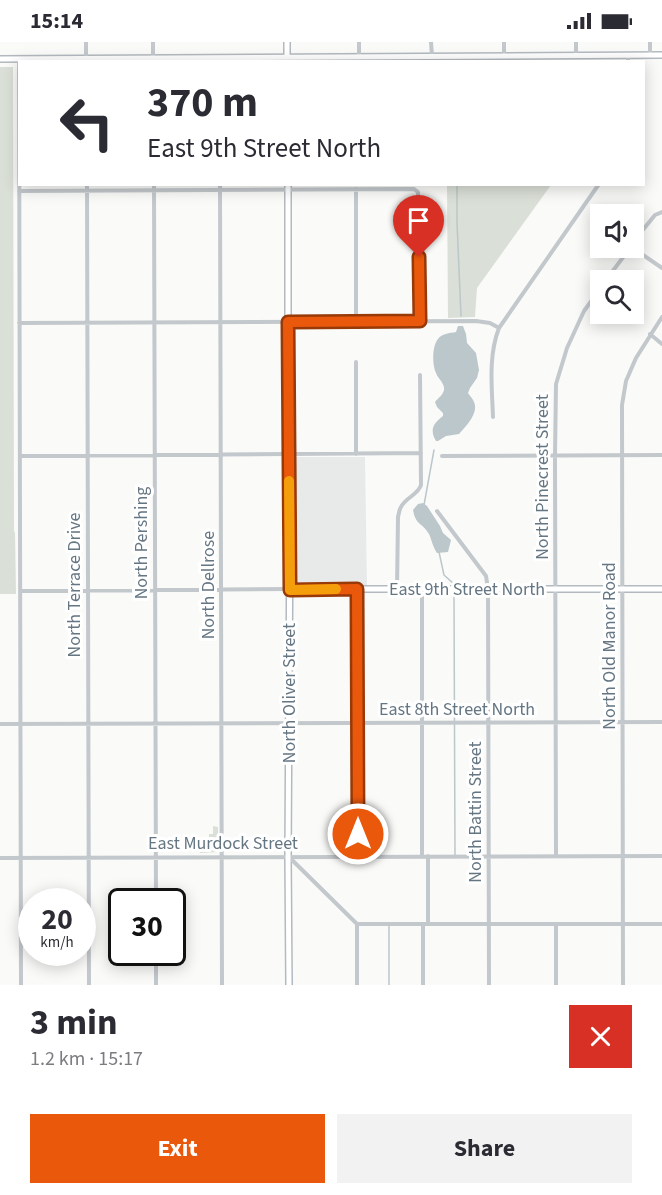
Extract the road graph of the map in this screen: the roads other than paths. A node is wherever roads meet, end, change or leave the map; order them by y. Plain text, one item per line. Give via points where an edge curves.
1 (86, 42) edge
2 (153, 42) edge
3 (287, 42) edge
4 (359, 42) edge
5 (431, 42) edge
6 (504, 42) edge
7 (576, 42) edge
8 (650, 42) edge
9 (576, 55) junction
10 (650, 55) junction
11 (662, 55) edge
12 (359, 56) junction
13 (432, 56) junction
14 (504, 56) junction
15 (322, 57) junction
16 (628, 58) edge
17 (0, 59) edge
18 (19, 59) joint
19 (153, 59) edge
20 (219, 59) edge
21 (287, 59) edge
22 (86, 60) edge
23 (314, 60) edge
24 (19, 186) edge
25 (87, 186) edge
26 (598, 186) edge
27 (154, 187) edge
28 (220, 187) edge
29 (288, 187) edge
30 (356, 189) junction
31 (87, 190) junction
32 (19, 191) junction
33 (662, 212) edge
34 (644, 228) edge
35 (644, 256) edge
36 (623, 258) edge
37 (662, 268) edge
38 (614, 270) edge
39 (590, 303) edge
40 (662, 317) edge
41 (420, 321) junction
42 (288, 322) junction
43 (356, 322) junction
44 (19, 323) junction
45 (87, 323) junction
46 (154, 323) junction
47 (221, 323) junction
48 (499, 328) junction
49 (650, 334) junction
50 (662, 344) edge
51 (356, 362) dead end
52 (420, 375) dead end
53 (493, 417) dead end
54 (420, 453) junction
55 (289, 454) junction
56 (356, 454) junction
57 (154, 455) junction
58 (221, 455) junction
59 (622, 455) junction
60 (662, 455) edge
61 (20, 456) junction
62 (87, 456) junction
63 (442, 456) dead end
64 (555, 456) junction
65 (437, 511) dead end
66 (357, 589) junction
67 (397, 589) junction
68 (422, 589) junction
69 (488, 589) junction
70 (556, 589) junction
71 (622, 589) junction
72 (662, 589) edge
73 (155, 590) junction
74 (222, 590) junction
75 (290, 590) junction
76 (20, 591) junction
77 (88, 591) junction
78 (422, 722) junction
79 (489, 722) junction
80 (556, 722) junction
81 (622, 722) junction
82 (662, 722) edge
83 (221, 723) junction
84 (289, 723) junction
85 (357, 723) junction
86 (0, 724) edge
87 (21, 724) junction
88 (88, 724) junction
89 (155, 724) junction
90 (288, 856) junction
91 (358, 856) junction
92 (425, 856) junction
93 (489, 856) junction
94 (556, 856) junction
95 (623, 856) junction
96 (662, 856) edge
97 (156, 857) junction
98 (222, 857) junction
99 (0, 858) edge
100 (21, 858) junction
101 (88, 858) junction
102 (156, 888) edge
103 (357, 924) junction
104 (425, 924) junction
105 (489, 924) junction
106 (556, 924) junction
107 (623, 924) junction
108 (662, 924) edge
109 (156, 966) edge
110 (21, 985) edge
111 (89, 985) edge
112 (156, 985) edge
113 (222, 985) edge
114 (289, 985) edge
115 (357, 985) edge
116 (423, 985) edge
117 (489, 985) edge
118 (556, 985) edge
119 (623, 985) edge

1 - 22 street
2 - 19 street
3 - 21 main road
4 - 12 street
5 - 13 street
6 - 14 street
7 - 9 street
8 - 10 street
9 - 14 main road
9 - 16 main road
10 - 11 main road
10 - 16 main road
12 - 13 main road
12 - 15 main road
13 - 14 main road
15 - 21 main road
15 - 23 main road
17 - 18 main road
18 - 22 main road
19 - 20 main road
19 - 22 main road
20 - 21 main road
24 - 32 street
25 - 31 street, North Terrace Drive
26 - 48 street
27 - 28 street
27 - 31 street
27 - 46 street, North Pershing
28 - 29 street
28 - 47 street, North Dellrose
29 - 30 street
29 - 42 main road, North Oliver Street
30 - 41 street via 418,192
30 - 43 street
31 - 32 street
31 - 45 street, North Terrace Drive
32 - 44 street
33 - 34 street
35 - 37 street
36 - 38 street
39 - 64 street, North Pinecrest Street via 567,348 556,384
40 - 49 street, North Old Manor Road
41 - 43 street
41 - 48 street via 484,321
42 - 43 street
42 - 47 street
42 - 55 main road, North Oliver Street
44 - 45 street
44 - 61 street
45 - 46 street
45 - 62 street, North Terrace Drive
46 - 47 street
46 - 57 street, North Pershing
47 - 58 street, North Dellrose
48 - 53 street via 492,355
49 - 50 street
49 - 59 street, North Old Manor Road via 626,381
51 - 56 street
52 - 54 street
54 - 56 street
54 - 67 street via 420,489 401,506 398,517
55 - 56 street
55 - 58 street
55 - 75 main road, North Oliver Street
57 - 58 street
57 - 62 street
57 - 73 street, North Pershing
58 - 74 street, North Dellrose
59 - 60 street
59 - 64 street
59 - 71 street, North Old Manor Road
61 - 62 street
61 - 76 street
62 - 77 street, North Terrace Drive
63 - 64 street
64 - 70 street, North Pinecrest Street
65 - 69 street, North Battin Street via 486,576
66 - 67 main road, East 9th Street North
66 - 75 main road, East 9th Street North
66 - 85 street
67 - 68 main road, East 9th Street North
68 - 69 main road, East 9th Street North
68 - 78 street
69 - 70 main road, East 9th Street North
69 - 79 street, North Battin Street
70 - 71 main road, East 9th Street North
70 - 80 street, North Pinecrest Street
71 - 72 main road, East 9th Street North
71 - 81 street, North Old Manor Road
73 - 74 street, East 9th Street North
73 - 77 street, East 9th Street North
73 - 89 street, North Pershing
74 - 75 street, East 9th Street North
74 - 83 street, North Dellrose
75 - 84 main road, North Oliver Street
76 - 77 street, East 9th Street North
76 - 87 street
77 - 88 street, North Terrace Drive
78 - 79 street, East 8th Street North
78 - 85 street, East 8th Street North
78 - 92 street
79 - 80 street, East 8th Street North
79 - 93 street, North Battin Street
80 - 81 street, East 8th Street North
80 - 94 street, North Pinecrest Street
81 - 82 street, East 8th Street North
81 - 95 street, North Old Manor Road
83 - 84 street, East 8th Street North
83 - 89 street, East 8th Street North
83 - 98 street, North Dellrose
84 - 85 street, East 8th Street North
84 - 90 main road, North Oliver Street
85 - 91 street
86 - 87 street, East 8th Street North
87 - 88 street, East 8th Street North
87 - 100 street
88 - 89 street, East 8th Street North
88 - 101 street, North Terrace Drive
89 - 97 street, North Pershing
90 - 91 street, East Murdock Street
90 - 98 street, East Murdock Street
90 - 103 street
90 - 114 main road, North Oliver Street
91 - 92 street, East Murdock Street
92 - 93 street, East Murdock Street
92 - 104 street
93 - 94 street, East Murdock Street
93 - 105 street, North Battin Street
94 - 95 street, East Murdock Street
95 - 96 street, East Murdock Street
95 - 107 street, North Old Manor Road
97 - 98 street, East Murdock Street
97 - 101 street, East Murdock Street
97 - 102 street, North Pershing
98 - 113 street, North Dellrose
99 - 100 street, East Murdock Street
100 - 101 street, East Murdock Street
100 - 110 street
101 - 111 street, North Terrace Drive
103 - 104 street
103 - 115 street
104 - 105 street
104 - 116 street
105 - 106 street
105 - 117 street, North Battin Street
106 - 107 street
106 - 118 street
107 - 108 street
107 - 119 street, North Old Manor Road
109 - 112 street

